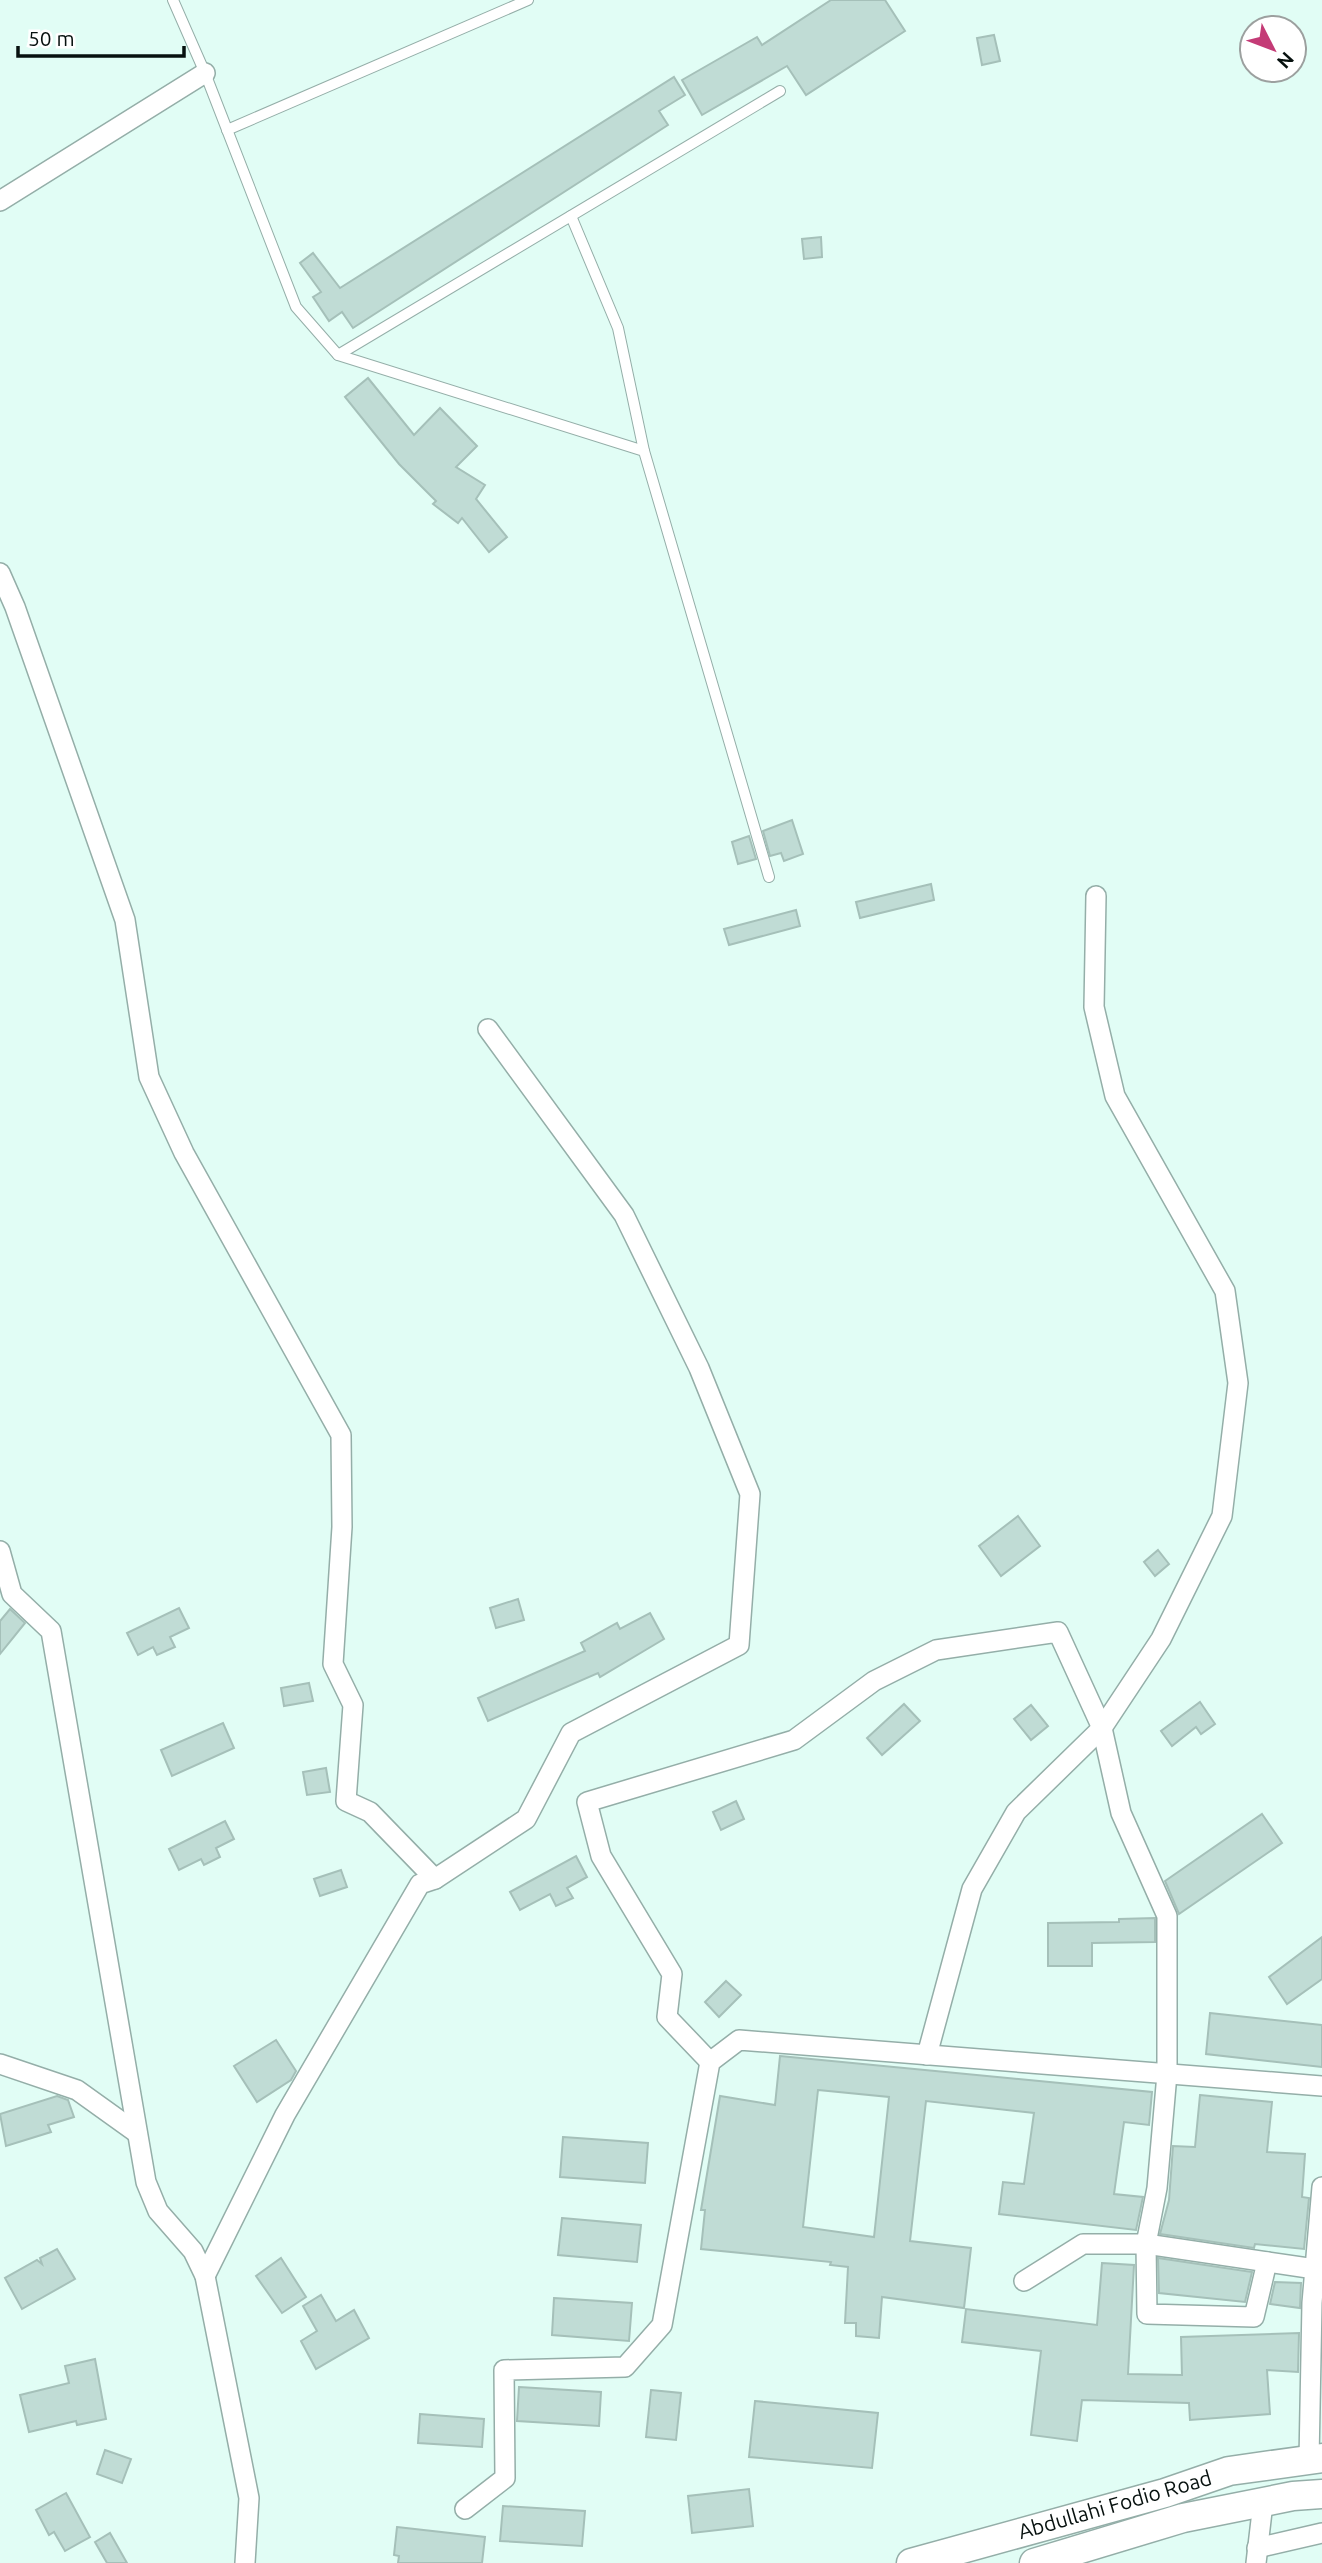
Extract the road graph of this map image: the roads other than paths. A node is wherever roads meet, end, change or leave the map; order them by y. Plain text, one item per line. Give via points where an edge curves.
1 (173, 0) edge
2 (528, 0) edge
3 (205, 73) junction
4 (779, 92) dead end
5 (227, 130) junction
6 (0, 201) edge
7 (571, 216) junction
8 (338, 355) junction
9 (644, 451) junction
10 (0, 573) edge
11 (769, 877) dead end
12 (1096, 896) dead end
13 (488, 1029) dead end
14 (0, 1551) edge
15 (6, 1596) edge
16 (1102, 1728) junction
17 (435, 1879) junction
18 (926, 2055) junction
19 (710, 2062) junction
20 (0, 2064) edge
21 (1167, 2074) junction
22 (1322, 2086) edge
23 (137, 2133) junction
24 (1322, 2187) edge
25 (1146, 2244) junction
26 (1267, 2262) junction
27 (1315, 2269) junction
28 (205, 2276) junction
29 (1024, 2281) dead end
30 (1315, 2459) edge
31 (1322, 2494) edge
32 (1263, 2503) junction
33 (465, 2510) dead end
34 (1322, 2533) edge
35 (1256, 2555) edge
36 (245, 2563) edge
37 (911, 2563) edge
38 (1034, 2563) edge

1 - 3 lane
2 - 5 lane
3 - 5 lane
3 - 6 street
4 - 7 lane
5 - 8 lane via 296,307
7 - 8 lane
7 - 9 lane via 618,328
8 - 9 lane
9 - 11 lane
10 - 17 street via 125,920 149,1077 184,1153 341,1435 342,1527 333,1664 353,1704 346,1801 370,1812
12 - 16 street via 1094,1007 1115,1096 1225,1291 1238,1383 1222,1516 1161,1639
13 - 17 street via 624,1215 699,1368 750,1494 739,1645 571,1733 526,1819
14 - 15 street
15 - 23 street via 51,1631
16 - 18 street via 1016,1812 972,1889
16 - 19 street via 1058,1632 936,1650 874,1681 794,1740 587,1802 601,1856 672,1974 667,2017
16 - 21 street via 1121,1813 1167,1916
17 - 28 street via 420,1884 299,2091
18 - 19 street via 739,2040
18 - 21 street
19 - 33 street via 662,2325 625,2367 504,2370 505,2478
20 - 23 street via 77,2090
21 - 22 street
21 - 25 street via 1157,2188
23 - 28 street via 146,2182 158,2211 194,2251
24 - 27 street
25 - 26 street
25 - 26 street via 1147,2315 1254,2317
25 - 29 street via 1083,2244
26 - 27 street
27 - 30 street
28 - 36 street via 249,2498
30 - 37 main road, Abdullahi Fodio Road via 1229,2471
31 - 32 main road, Abdullahi Fodio Road
32 - 35 street
32 - 38 main road, Abdullahi Fodio Road via 1183,2518
34 - 35 street

